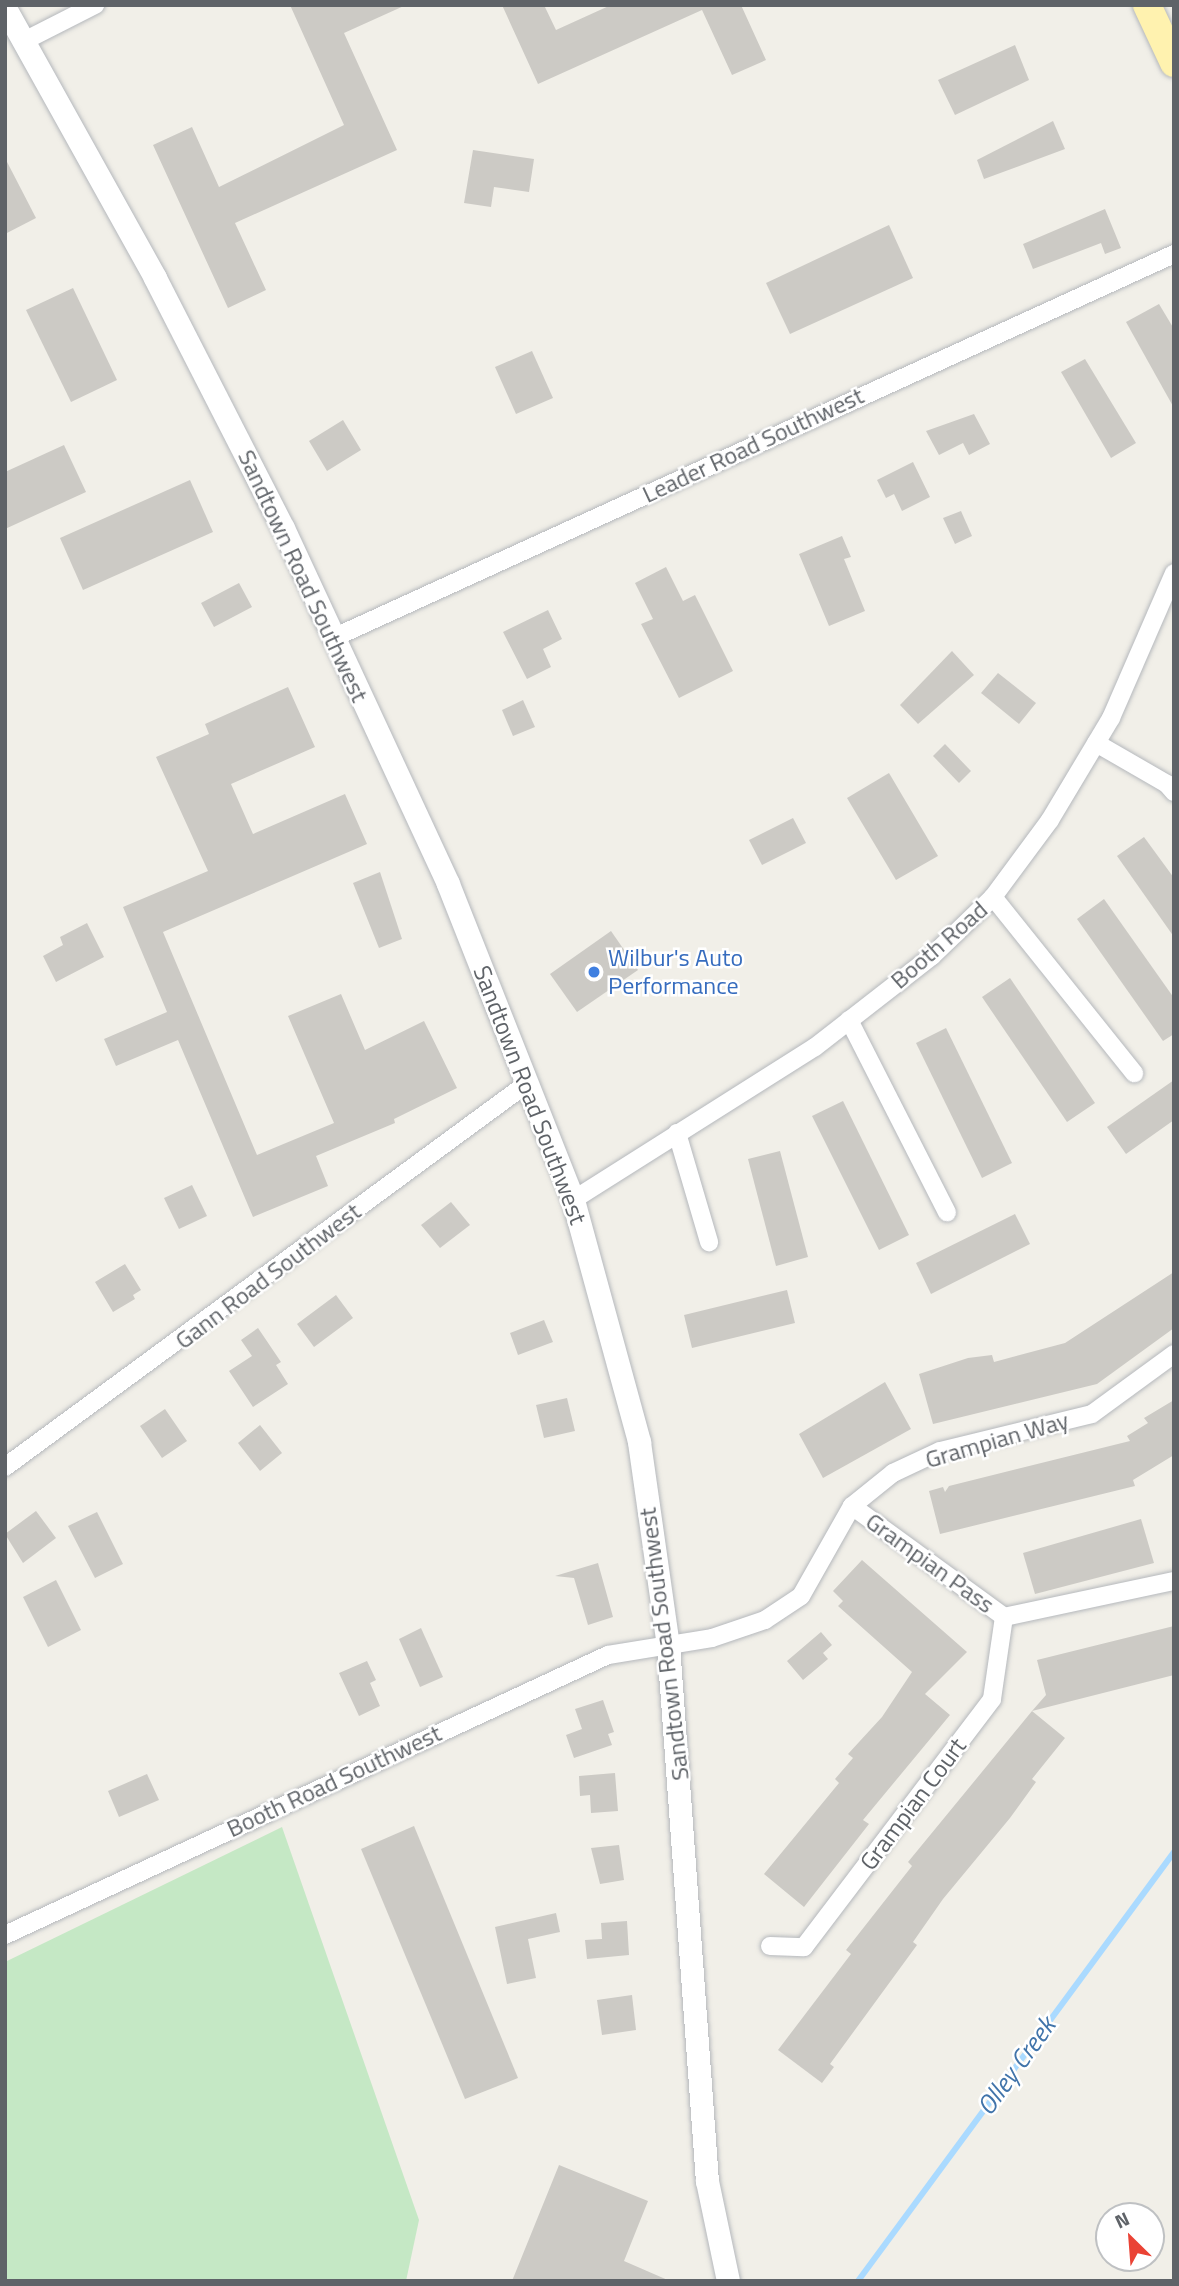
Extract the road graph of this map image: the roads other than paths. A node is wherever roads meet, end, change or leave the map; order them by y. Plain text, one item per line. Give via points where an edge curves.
1 (96, 5) edge
2 (1147, 5) edge
3 (5, 8) edge
4 (24, 41) junction
5 (1174, 64) edge
6 (1174, 254) edge
7 (1174, 573) edge
8 (333, 638) junction
9 (1096, 743) junction
10 (1174, 792) edge
11 (993, 897) junction
12 (849, 1020) junction
13 (1133, 1073) dead end
14 (529, 1082) junction
15 (677, 1133) junction
16 (573, 1200) junction
17 (947, 1212) dead end
18 (709, 1242) dead end
19 (1174, 1354) edge
20 (5, 1467) edge
21 (852, 1506) junction
22 (1174, 1581) edge
23 (1004, 1617) junction
24 (668, 1645) junction
25 (5, 1935) edge
26 (770, 1946) dead end
27 (729, 2281) edge

1 - 4 street
2 - 5 main road
3 - 4 street, Sandtown Road Southwest
4 - 8 street, Sandtown Road Southwest via 168,303
6 - 8 street, Leader Road Southwest
7 - 9 street, Booth Road
8 - 14 street, Sandtown Road Southwest via 448,884
9 - 10 street
9 - 11 street, Booth Road via 1050,820
11 - 12 street, Booth Road via 932,956
11 - 13 street
12 - 15 street, Booth Road via 816,1047
12 - 17 street
14 - 16 street, Sandtown Road Southwest
14 - 20 street, Gann Road Southwest
15 - 16 street, Booth Road
15 - 18 street
16 - 24 street, Sandtown Road Southwest via 639,1442
19 - 21 street, Grampian Way via 1093,1414 940,1451 893,1473
21 - 23 street, Grampian Pass
21 - 24 street, Grampian Way via 801,1596 765,1620 712,1638
22 - 23 street, Grampian Pass
23 - 26 street, Grampian Court via 992,1699 804,1947
24 - 25 street, Booth Road Southwest via 608,1655
24 - 27 street, Sandtown Road Southwest via 706,2181

